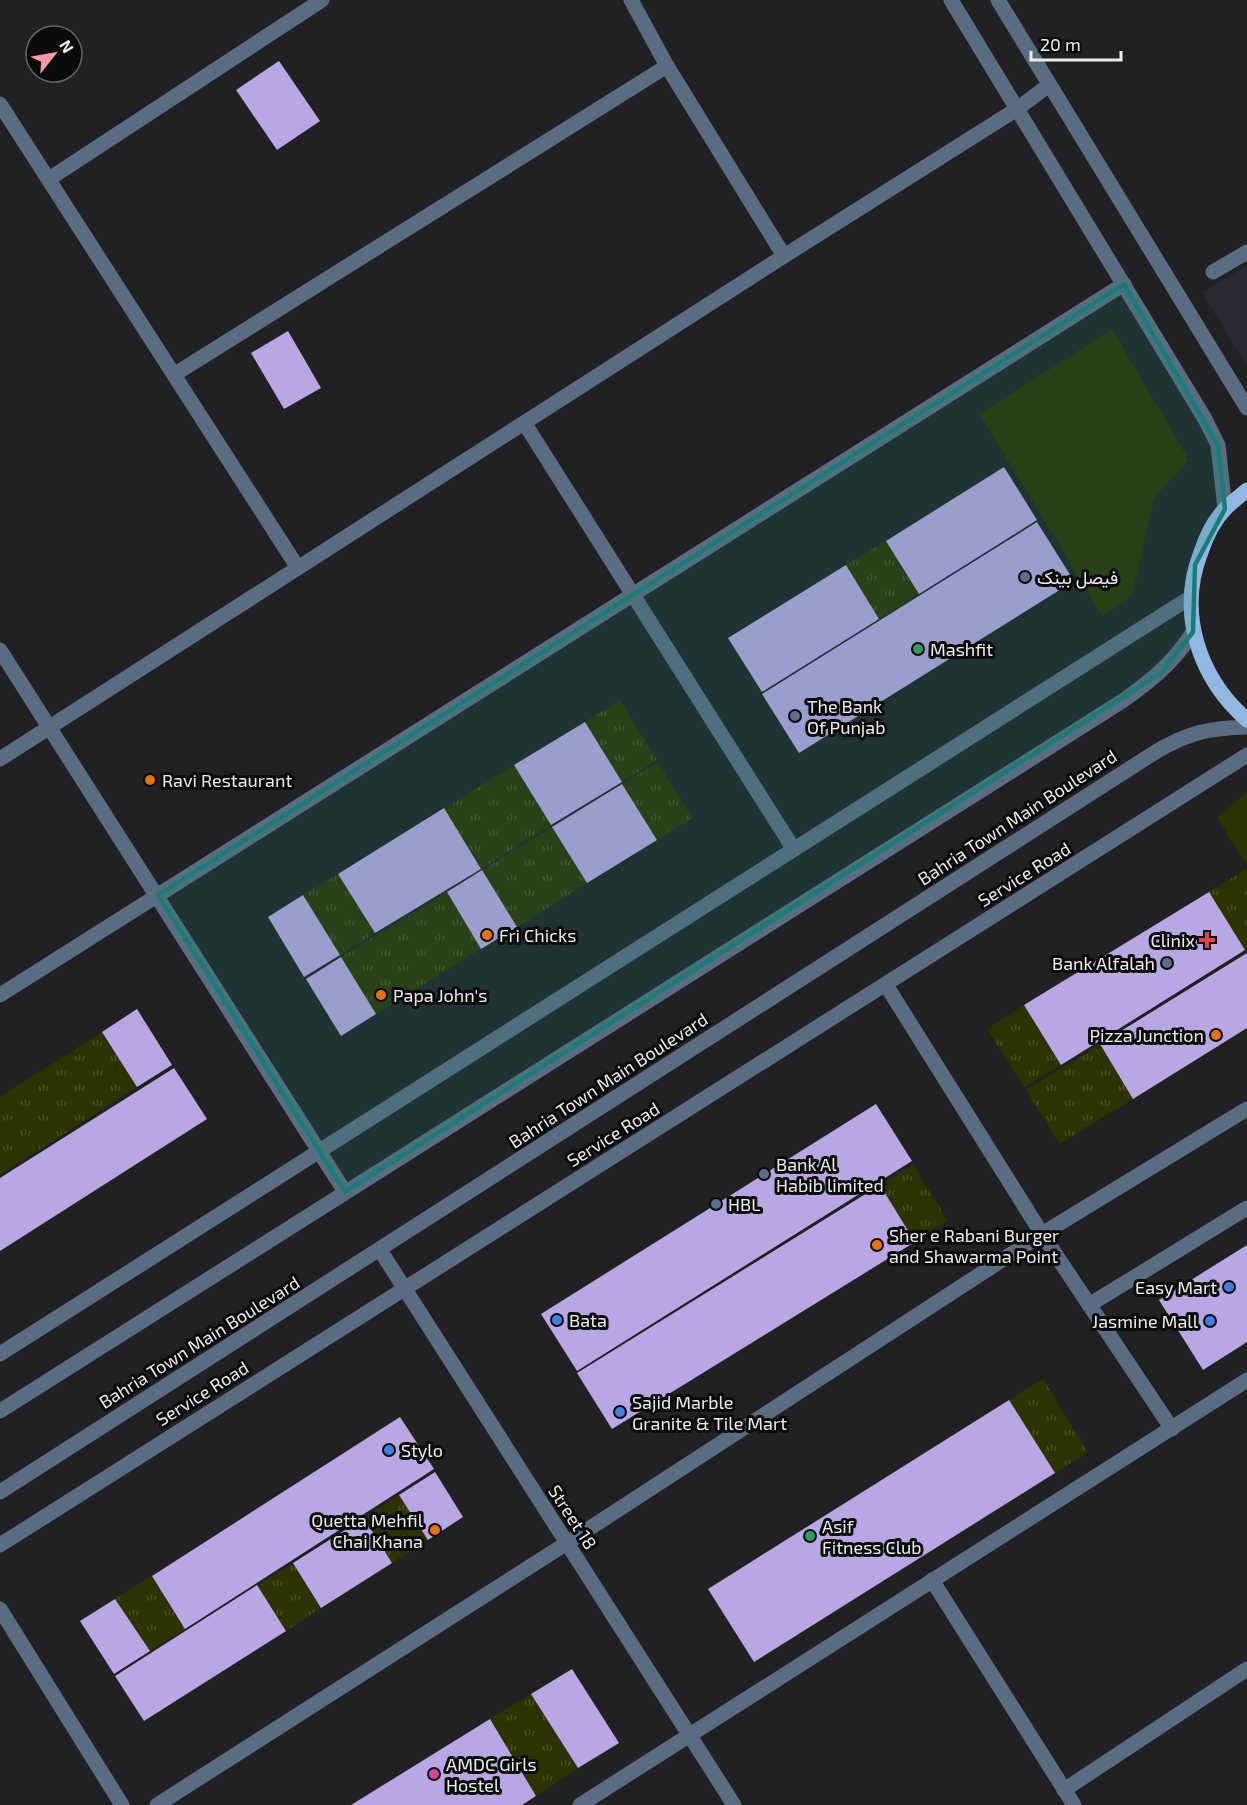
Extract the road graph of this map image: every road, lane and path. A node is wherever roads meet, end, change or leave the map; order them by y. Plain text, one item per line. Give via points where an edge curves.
1 (322, 0) edge
2 (631, 0) edge
3 (951, 0) edge
4 (998, 0) edge
5 (667, 66) junction
6 (1049, 85) junction
7 (0, 104) edge
8 (1017, 109) junction
9 (49, 179) junction
10 (1247, 252) edge
11 (784, 256) junction
12 (1213, 272) dead end
13 (1124, 284) junction
14 (175, 374) junction
15 (1247, 408) edge
16 (525, 424) junction
17 (1247, 490) edge
18 (1225, 509) junction
19 (298, 568) junction
20 (633, 596) junction
21 (1191, 597) junction
22 (1193, 632) junction
23 (0, 650) edge
24 (1247, 720) edge
25 (1247, 726) edge
26 (49, 728) junction
27 (1247, 755) edge
28 (0, 759) edge
29 (793, 848) junction
30 (158, 895) junction
31 (886, 985) junction
32 (0, 995) edge
33 (1247, 1109) edge
34 (320, 1153) junction
35 (345, 1192) junction
36 (1247, 1208) edge
37 (1042, 1234) junction
38 (380, 1250) junction
39 (404, 1288) junction
40 (1089, 1305) junction
41 (0, 1354) edge
42 (1247, 1380) edge
43 (0, 1411) edge
44 (1172, 1429) junction
45 (0, 1492) edge
46 (567, 1543) junction
47 (0, 1545) edge
48 (932, 1580) junction
49 (0, 1609) edge
50 (1247, 1669) edge
51 (689, 1735) junction
52 (1064, 1790) junction
53 (122, 1805) edge
54 (157, 1805) edge
55 (580, 1805) edge
56 (734, 1805) edge
57 (1074, 1805) edge

1 - 9 street
2 - 5 street
3 - 8 street
4 - 6 street
5 - 11 street
5 - 14 street
6 - 8 street
6 - 15 street
7 - 9 street
8 - 11 street
8 - 13 street
9 - 14 street
10 - 12 street
11 - 16 street
13 - 18 street via 1218,445
13 - 20 street
14 - 19 street
16 - 19 street
16 - 20 street
17 - 18 main road
18 - 21 main road via 1199,555
19 - 26 street
20 - 29 street
20 - 30 street
21 - 22 main road
21 - 29 street
22 - 24 main road via 1215,685
22 - 35 street via 1173,660 1124,700
23 - 26 street
25 - 38 street, Bahria Town Main Boulevard via 1192,733 1157,751
26 - 28 street
26 - 30 street
27 - 31 street, Service Road
29 - 34 street
30 - 32 street
30 - 34 street
31 - 37 street
31 - 39 street, Service Road
33 - 37 street
34 - 35 street
34 - 41 street
35 - 43 street
36 - 40 street
37 - 40 street
37 - 46 street
38 - 39 street, Street 18
38 - 45 street, Bahria Town Main Boulevard
39 - 46 street, Street 18
39 - 47 street, Service Road
40 - 44 street
42 - 44 street
44 - 48 street
46 - 51 street, Street 18
46 - 54 street
48 - 51 street
48 - 52 street
49 - 53 street
50 - 52 street
51 - 55 street
51 - 56 street, Street 18
52 - 57 street

